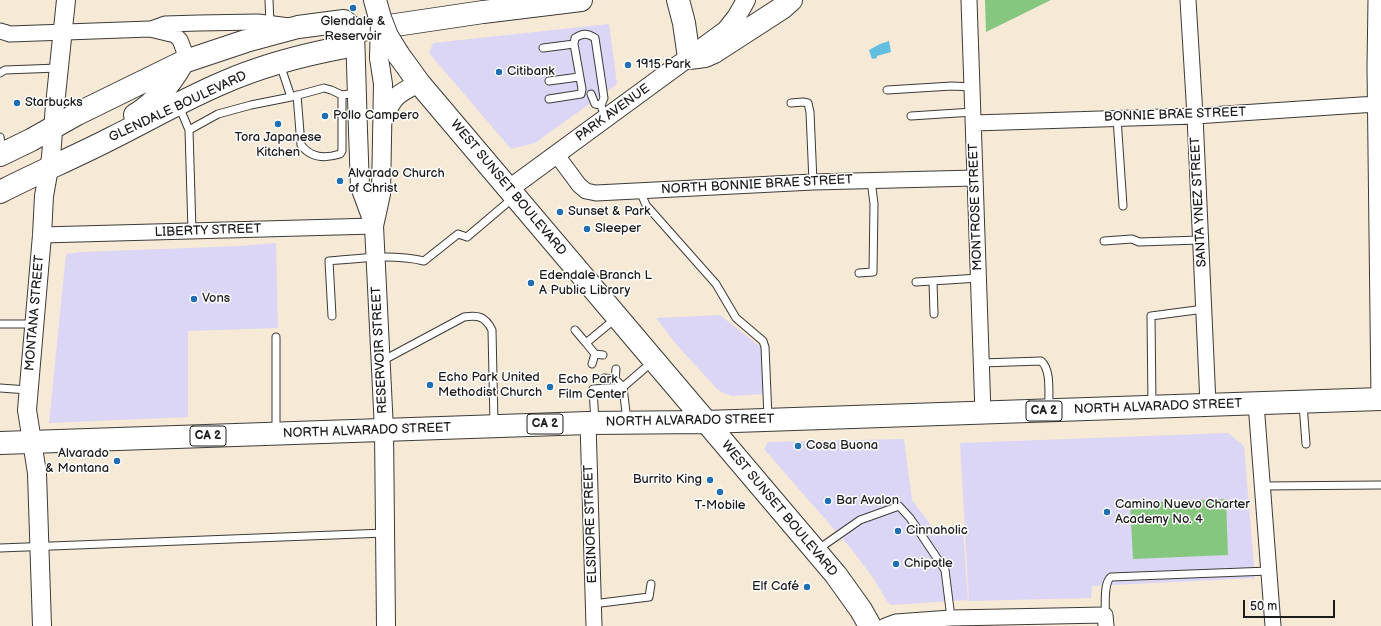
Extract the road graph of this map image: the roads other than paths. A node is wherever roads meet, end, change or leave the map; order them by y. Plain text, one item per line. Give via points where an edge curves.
1 (66, 0) edge
2 (269, 0) edge
3 (581, 0) edge
4 (678, 0) edge
5 (746, 0) edge
6 (792, 0) edge
7 (969, 0) edge
8 (1188, 0) edge
9 (1376, 0) edge
10 (377, 6) edge
11 (270, 24) junction
12 (298, 27) junction
13 (150, 29) junction
14 (355, 31) junction
15 (0, 32) edge
16 (63, 32) junction
17 (574, 44) junction
18 (543, 48) dead end
19 (389, 56) junction
20 (689, 58) junction
21 (183, 62) junction
22 (279, 62) junction
23 (1378, 67) edge
24 (58, 68) junction
25 (0, 73) edge
26 (579, 77) junction
27 (549, 81) dead end
28 (419, 83) junction
29 (973, 87) junction
30 (887, 90) dead end
31 (349, 94) junction
32 (591, 94) dead end
33 (294, 96) junction
34 (549, 99) dead end
35 (791, 102) dead end
36 (178, 104) junction
37 (1376, 104) junction
38 (604, 111) junction
39 (911, 116) dead end
40 (1195, 116) junction
41 (974, 117) junction
42 (1117, 118) junction
43 (383, 123) junction
44 (54, 127) junction
45 (189, 130) junction
46 (1, 149) edge
47 (556, 154) junction
48 (50, 163) junction
49 (975, 178) junction
50 (871, 180) junction
51 (813, 182) junction
52 (640, 191) junction
53 (0, 192) edge
54 (512, 193) junction
55 (1123, 206) dead end
56 (374, 226) junction
57 (192, 231) junction
58 (42, 235) junction
59 (1200, 240) junction
60 (1104, 241) dead end
61 (376, 257) junction
62 (859, 273) dead end
63 (979, 278) junction
64 (933, 281) junction
65 (916, 282) dead end
66 (1204, 309) junction
67 (934, 314) dead end
68 (332, 316) dead end
69 (617, 317) junction
70 (0, 324) edge
71 (34, 324) junction
72 (575, 330) dead end
73 (276, 336) dead end
74 (586, 343) junction
75 (654, 360) junction
76 (380, 362) junction
77 (982, 363) junction
78 (592, 364) dead end
79 (604, 378) dead end
80 (624, 387) junction
81 (0, 388) edge
82 (29, 390) junction
83 (1380, 399) edge
84 (1303, 401) junction
85 (1256, 403) junction
86 (1208, 404) junction
87 (1152, 408) junction
88 (1049, 411) junction
89 (983, 413) junction
90 (768, 420) junction
91 (706, 422) junction
92 (592, 423) junction
93 (627, 423) junction
94 (494, 426) junction
95 (384, 430) junction
96 (276, 434) junction
97 (32, 442) junction
98 (0, 443) edge
99 (1306, 444) dead end
100 (1381, 485) edge
101 (1264, 486) junction
102 (385, 533) junction
103 (40, 546) junction
104 (0, 548) edge
105 (816, 551) junction
106 (1269, 571) junction
107 (651, 584) dead end
108 (594, 604) junction
109 (951, 618) junction
110 (1106, 621) edge
111 (989, 622) edge
112 (42, 626) edge
113 (386, 626) edge
114 (594, 626) edge
115 (870, 626) edge
116 (885, 626) edge
117 (1273, 626) edge

1 - 16 street, MONTANA STREET
2 - 11 lane
3 - 14 main road
4 - 20 main road
5 - 20 street, PARK AVENUE via 726,30
6 - 20 main road via 714,52
7 - 29 street, MONTROSE STREET
8 - 40 street, SANTA YNEZ STREET
9 - 23 street
10 - 19 main road, WEST SUNSET BOULEVARD, bridge via 387,36
11 - 12 street
11 - 13 street via 165,24
12 - 14 main road via 344,21
12 - 21 main road
13 - 16 street
13 - 21 street via 174,35 180,40 185,53
14 - 22 main road, GLENDALE BOULEVARD via 345,47
14 - 31 street
15 - 16 street
16 - 24 street, MONTANA STREET
17 - 18 lane
17 - 26 lane
17 - 38 lane via 575,38 581,34 595,38
19 - 28 main road, WEST SUNSET BOULEVARD
19 - 43 street, RESERVOIR STREET via 383,84
20 - 38 street, PARK AVENUE
21 - 44 main road
21 - 48 main road via 172,81 137,115
22 - 33 lane
22 - 36 main road, GLENDALE BOULEVARD
23 - 37 street
24 - 25 lane via 4,70
24 - 44 street, MONTANA STREET
26 - 27 lane
26 - 34 lane via 581,94
28 - 43 street, RESERVOIR STREET via 394,97
28 - 54 main road, WEST SUNSET BOULEVARD
29 - 30 lane
29 - 41 street, MONTROSE STREET
31 - 33 lane via 324,88
31 - 33 lane via 342,151 335,156 314,156 301,145
31 - 56 street via 360,187
32 - 38 lane via 595,104
33 - 45 lane via 218,114
35 - 51 lane via 808,103
36 - 45 lane
36 - 48 main road, GLENDALE BOULEVARD
37 - 40 street, BONNIE BRAE STREET
37 - 83 street
38 - 47 street, PARK AVENUE
39 - 41 lane
40 - 42 street, BONNIE BRAE STREET
40 - 59 street, SANTA YNEZ STREET
41 - 42 street, BONNIE BRAE STREET
41 - 49 street, MONTROSE STREET
42 - 55 lane
43 - 56 street, RESERVOIR STREET via 381,194
44 - 46 main road
44 - 48 street, MONTANA STREET
45 - 57 lane
47 - 52 street, NORTH BONNIE BRAE STREET via 586,191
47 - 54 street, PARK AVENUE
48 - 53 main road, GLENDALE BOULEVARD
48 - 58 street, MONTANA STREET via 44,196
49 - 50 street, NORTH BONNIE BRAE STREET
49 - 63 street, MONTROSE STREET
50 - 51 street, NORTH BONNIE BRAE STREET
50 - 62 lane via 874,204 873,272
51 - 52 street, NORTH BONNIE BRAE STREET
52 - 90 lane via 646,205 716,284 736,318 763,341
54 - 61 lane via 467,237 458,234 424,261
54 - 69 main road, WEST SUNSET BOULEVARD
56 - 57 street, LIBERTY STREET
56 - 61 street, RESERVOIR STREET
57 - 58 street, LIBERTY STREET
58 - 71 street, MONTANA STREET
59 - 60 lane
59 - 66 street, SANTA YNEZ STREET
61 - 68 lane via 329,261
61 - 76 street, RESERVOIR STREET
63 - 64 lane
63 - 77 street, MONTROSE STREET
64 - 65 lane
64 - 67 lane
66 - 86 street, SANTA YNEZ STREET
66 - 87 lane via 1151,316
69 - 74 lane
69 - 75 main road, WEST SUNSET BOULEVARD
70 - 71 lane
71 - 82 street, MONTANA STREET
72 - 74 lane
73 - 96 lane
74 - 78 lane via 599,356
75 - 80 lane
75 - 91 main road, WEST SUNSET BOULEVARD
76 - 94 lane via 464,317 476,316 484,319 492,330
76 - 95 street, RESERVOIR STREET
77 - 88 lane via 1041,360 1048,371
77 - 89 street, MONTROSE STREET
79 - 80 lane via 614,373
80 - 92 lane via 593,389
80 - 93 lane
81 - 82 lane
82 - 97 street, MONTANA STREET via 27,410
83 - 84 main road, NORTH ALVARADO STREET / CA 2
84 - 85 main road, NORTH ALVARADO STREET / CA 2
84 - 99 lane
85 - 86 main road, NORTH ALVARADO STREET / CA 2
85 - 101 street
86 - 87 main road, NORTH ALVARADO STREET / CA 2
87 - 88 main road, NORTH ALVARADO STREET / CA 2
88 - 89 main road, NORTH ALVARADO STREET / CA 2
89 - 90 main road, NORTH ALVARADO STREET / CA 2
90 - 91 main road, NORTH ALVARADO STREET / CA 2
91 - 93 main road, NORTH ALVARADO STREET / CA 2
91 - 105 main road, WEST SUNSET BOULEVARD
92 - 93 main road, NORTH ALVARADO STREET / CA 2
92 - 94 main road, NORTH ALVARADO STREET / CA 2
92 - 108 street, ELSINORE STREET
94 - 95 main road, NORTH ALVARADO STREET / CA 2
95 - 96 main road, NORTH ALVARADO STREET / CA 2
95 - 102 street, RESERVOIR STREET
96 - 97 main road, NORTH ALVARADO STREET / CA 2
97 - 98 main road, NORTH ALVARADO STREET / CA 2
97 - 103 street, MONTANA STREET via 37,473
100 - 101 lane
101 - 106 street
102 - 103 lane
102 - 113 street, RESERVOIR STREET
103 - 104 lane
103 - 112 street, MONTANA STREET
105 - 109 lane via 860,520 899,506 945,570
105 - 115 main road, WEST SUNSET BOULEVARD via 836,575
106 - 110 lane via 1111,577 1105,585
106 - 117 street
107 - 108 lane via 649,597
108 - 114 street, ELSINORE STREET
109 - 111 street
109 - 116 street via 896,622
110 - 111 street

